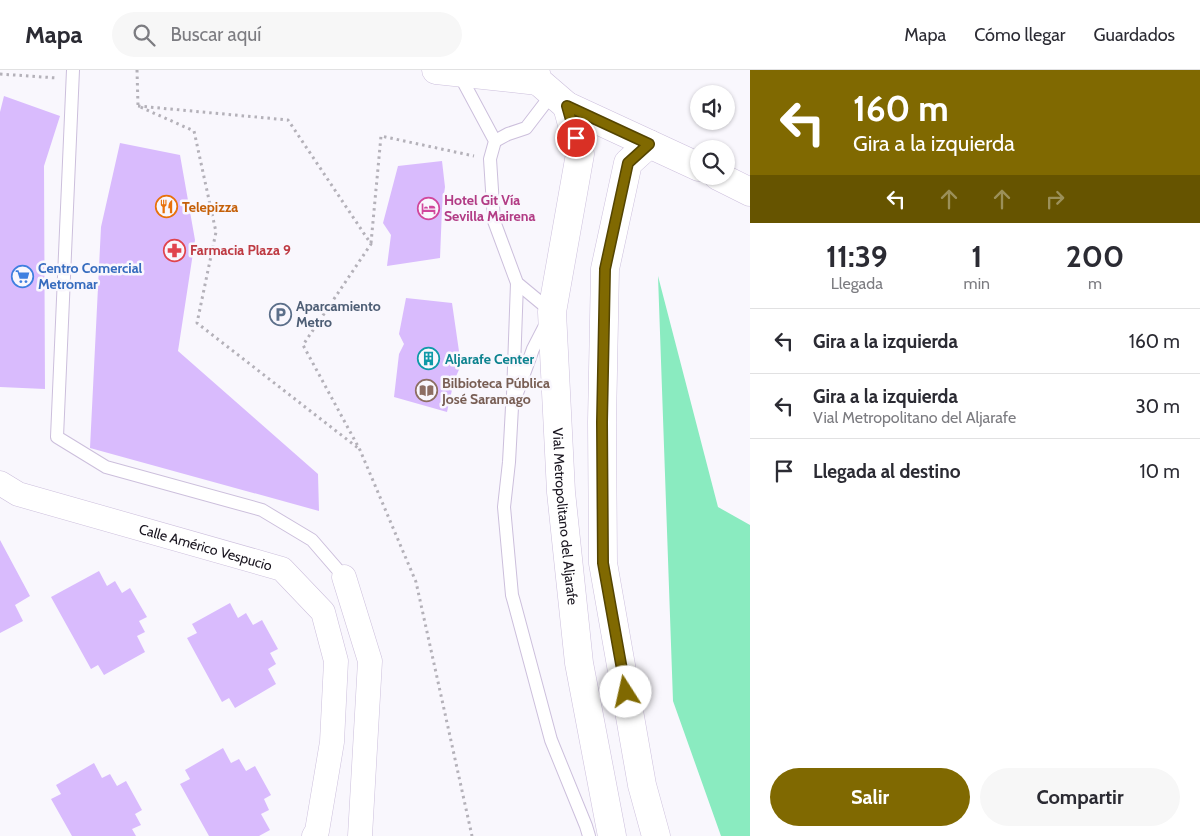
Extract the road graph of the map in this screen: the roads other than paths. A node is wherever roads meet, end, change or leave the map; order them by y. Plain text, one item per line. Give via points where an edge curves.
1 (447, 71) edge
2 (73, 74) edge
3 (548, 88) edge
4 (495, 142) junction
5 (649, 144) junction
6 (690, 163) edge
7 (735, 184) edge
8 (750, 192) edge
9 (517, 283) junction
10 (552, 312) junction
11 (512, 407) junction
12 (0, 483) edge
13 (344, 577) joint
14 (589, 833) edge
15 (314, 836) edge
16 (360, 836) edge
17 (612, 836) edge
18 (656, 836) edge

1 - 3 main road
1 - 4 lane
2 - 13 lane via 57,437 106,467 262,510 312,540
3 - 4 lane via 526,128
3 - 5 main road
3 - 10 main road, Vial Metropolitano del Aljarafe via 580,154
4 - 9 lane via 490,159 494,221
5 - 6 main road
5 - 18 main road via 628,163 605,269 603,563 642,784
7 - 8 main road
9 - 10 lane
9 - 11 lane
10 - 11 lane via 533,349
10 - 17 main road, Vial Metropolitano del Aljarafe via 561,492 579,663
11 - 14 lane via 504,507 512,595 551,740
12 - 15 street, Calle Américo Vespucio via 18,494 282,569 322,612 336,661 332,742
13 - 16 street via 370,661

